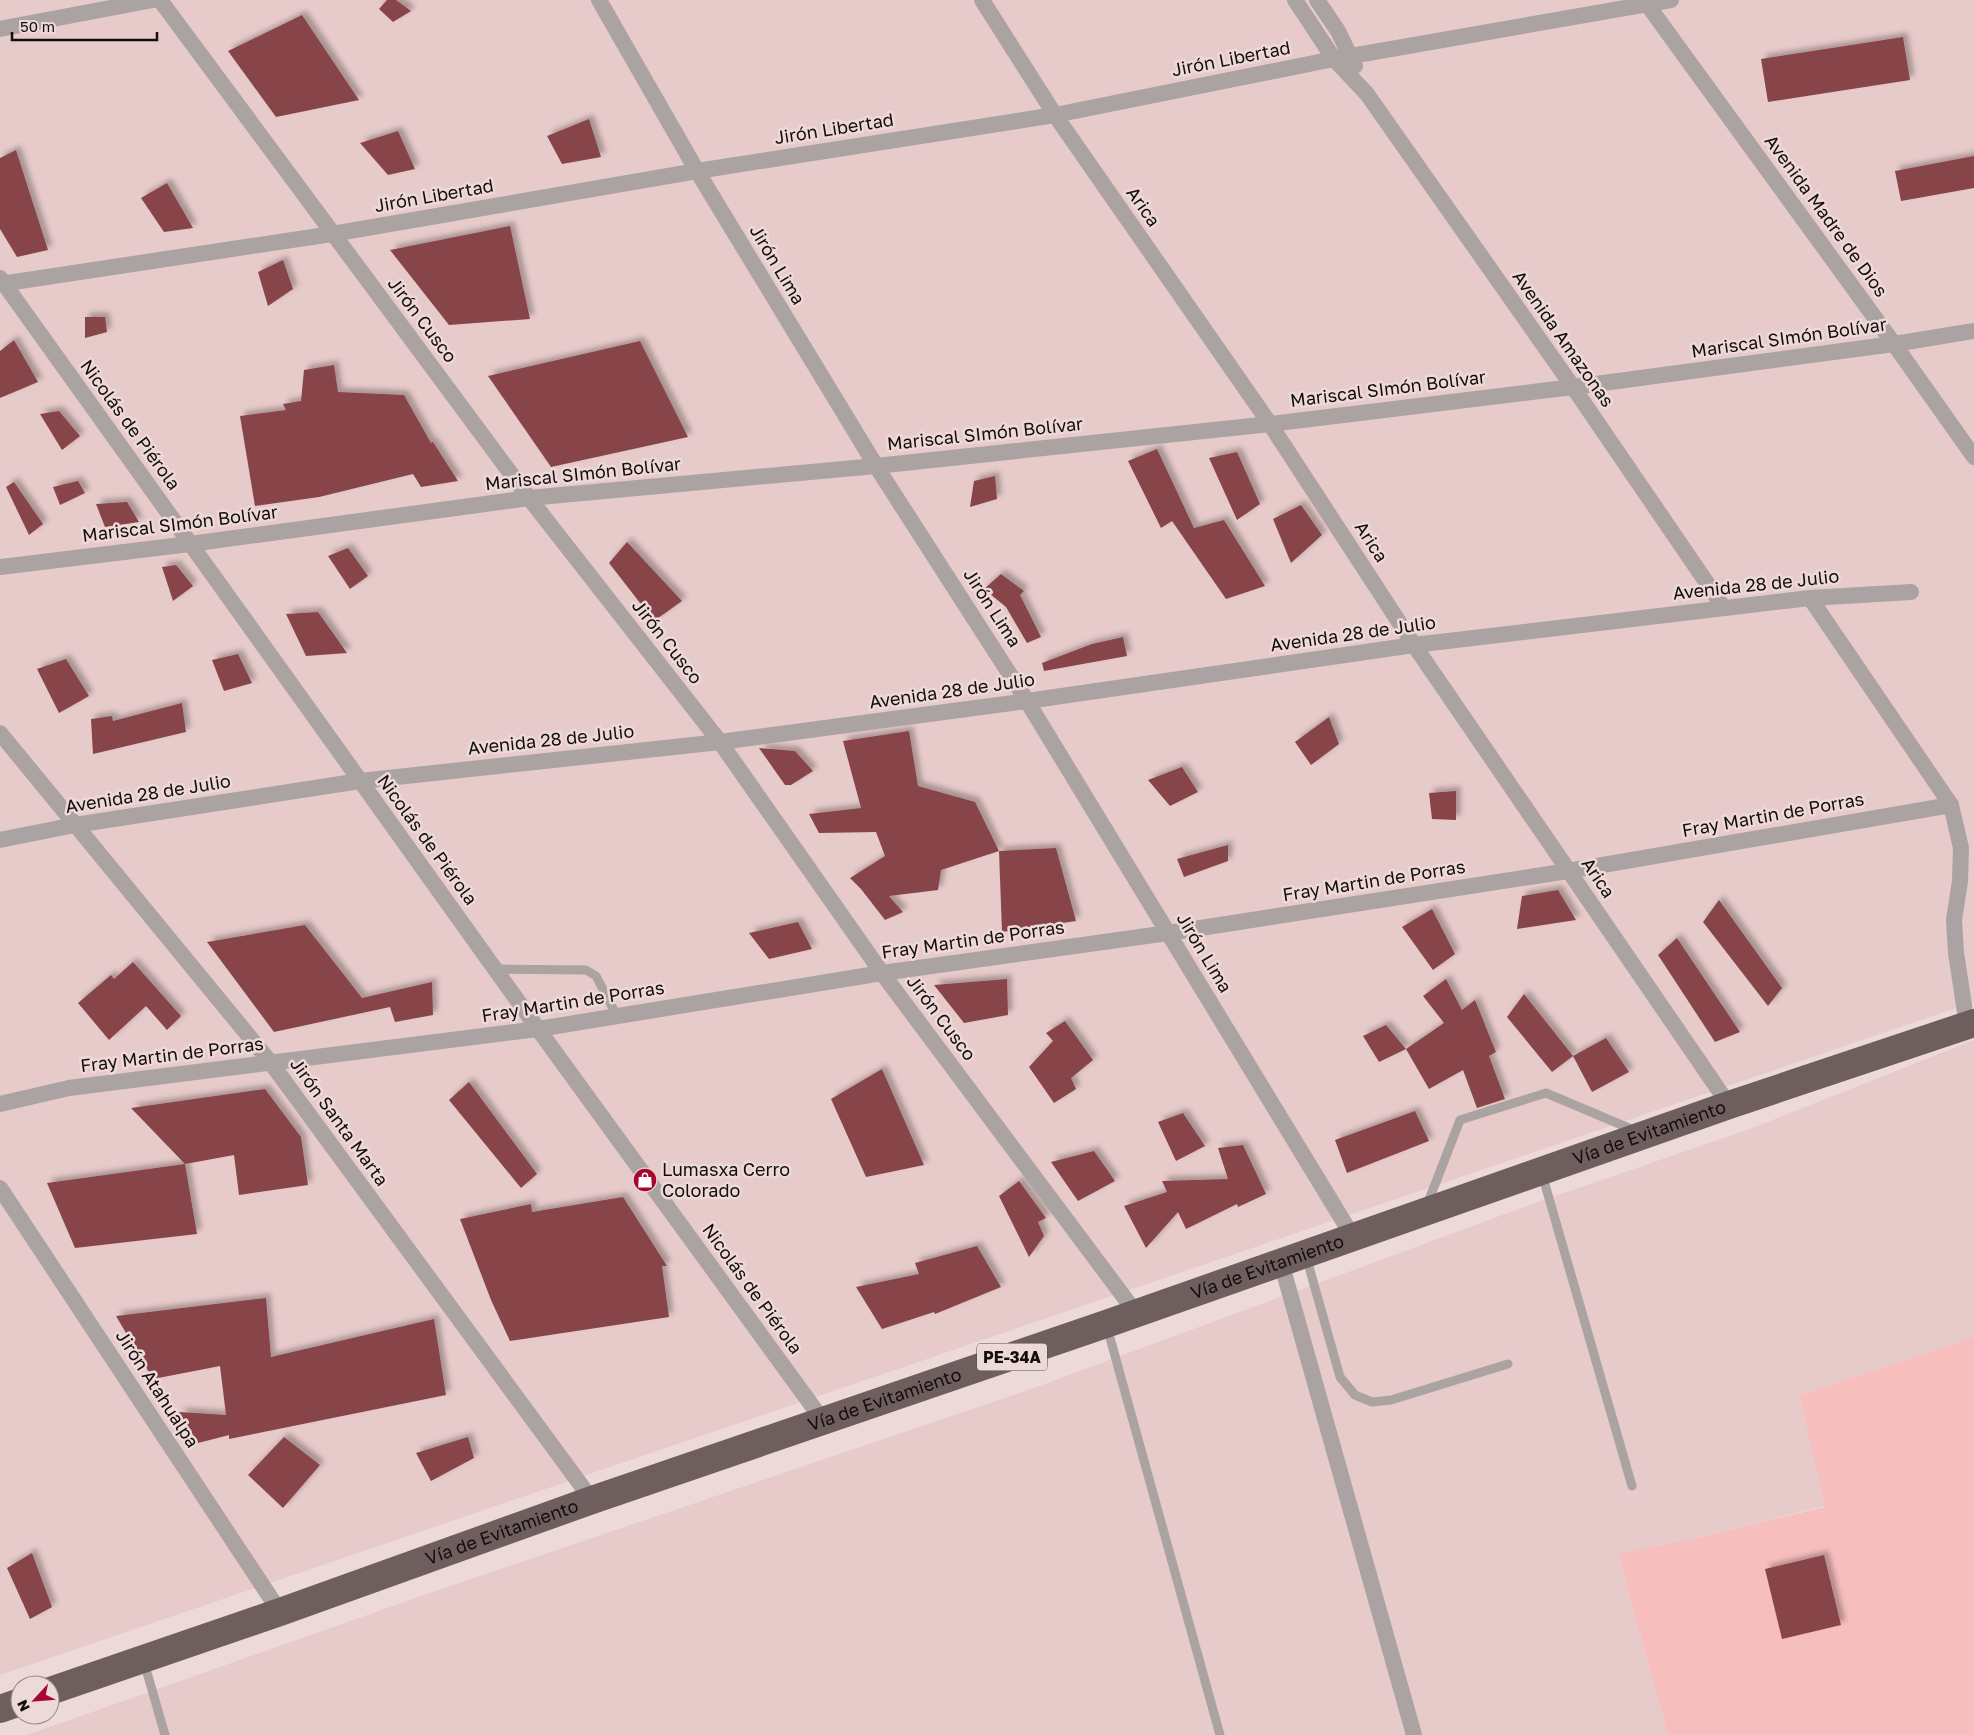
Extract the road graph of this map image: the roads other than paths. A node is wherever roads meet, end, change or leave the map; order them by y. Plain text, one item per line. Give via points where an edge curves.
1 (154, 0) edge
2 (160, 0) edge
3 (599, 0) edge
4 (982, 0) edge
5 (1295, 0) edge
6 (1317, 0) edge
7 (1671, 0) edge
8 (1646, 2) edge
9 (0, 29) edge
10 (1352, 57) junction
11 (1334, 59) junction
12 (1367, 94) junction
13 (1055, 115) junction
14 (697, 171) junction
15 (332, 234) junction
16 (1, 282) edge
17 (1974, 331) edge
18 (1894, 344) junction
19 (1573, 387) junction
20 (1270, 424) junction
21 (1974, 457) edge
22 (876, 466) junction
23 (529, 498) junction
24 (190, 544) junction
25 (0, 567) edge
26 (1911, 592) dead end
27 (1810, 598) junction
28 (1724, 608) junction
29 (1414, 645) junction
30 (1027, 701) junction
31 (0, 733) edge
32 (720, 742) junction
33 (360, 781) junction
34 (1951, 805) junction
35 (75, 825) junction
36 (0, 840) edge
37 (1568, 871) junction
38 (1168, 933) junction
39 (494, 969) junction
40 (882, 973) junction
41 (617, 1016) junction
42 (1970, 1024) edge
43 (538, 1029) junction
44 (271, 1063) junction
45 (0, 1104) edge
46 (1729, 1105) junction
47 (1646, 1135) junction
48 (1541, 1172) junction
49 (0, 1188) edge
50 (1424, 1212) junction
51 (1353, 1237) junction
52 (1293, 1258) junction
53 (1136, 1313) junction
54 (1106, 1324) junction
55 (1508, 1364) dead end
56 (824, 1422) junction
57 (1632, 1486) dead end
58 (592, 1500) junction
59 (280, 1612) junction
60 (143, 1659) junction
61 (60, 1688) edge
62 (165, 1735) edge
63 (1220, 1735) edge
64 (1414, 1735) edge

1 - 9 street
2 - 15 street, Jirón Cusco
3 - 14 street, Jirón Lima
4 - 13 street, Arica
5 - 11 street, Avenida Amazonas
6 - 10 street, Avenida Amazonas
7 - 8 street, Jirón Libertad
8 - 10 street, Jirón Libertad
8 - 18 street, Avenida Madre de Dios
10 - 11 street, Jirón Libertad
10 - 12 street, Avenida Amazonas
11 - 12 street, Avenida Amazonas
11 - 13 street, Jirón Libertad
12 - 19 street, Avenida Amazonas
13 - 14 street, Jirón Libertad
13 - 20 street, Arica
14 - 15 street, Jirón Libertad
14 - 22 street, Jirón Lima
15 - 16 street, Jirón Libertad
15 - 23 street, Jirón Cusco
16 - 24 street, Nicolás de Piérola
17 - 18 street, Mariscal SImón Bolívar
18 - 19 street, Mariscal SImón Bolívar
18 - 21 street, Avenida Madre de Dios
19 - 20 street, Mariscal SImón Bolívar
19 - 28 street, Avenida Amazonas
20 - 22 street, Mariscal SImón Bolívar
20 - 29 street, Arica
22 - 23 street, Mariscal SImón Bolívar
22 - 30 street, Jirón Lima
23 - 24 street, Mariscal SImón Bolívar
23 - 32 street, Jirón Cusco
24 - 25 street, Mariscal SImón Bolívar
24 - 33 street, Nicolás de Piérola
26 - 27 street, Avenida 28 de Julio
27 - 28 street, Avenida 28 de Julio
27 - 34 street
28 - 29 street, Avenida 28 de Julio
29 - 30 street, Avenida 28 de Julio
29 - 37 street, Arica
30 - 32 street, Avenida 28 de Julio
30 - 38 street, Jirón Lima
31 - 35 street, Jirón Santa Marta
32 - 33 street, Avenida 28 de Julio
32 - 40 street, Jirón Cusco
33 - 35 street, Avenida 28 de Julio
33 - 39 street, Nicolás de Piérola
34 - 37 street, Fray Martin de Porras
34 - 42 street via 1961,848 1954,920 1956,953
35 - 36 street, Avenida 28 de Julio
35 - 44 street, Jirón Santa Marta
37 - 38 street, Fray Martin de Porras
37 - 46 street, Arica
38 - 40 street, Fray Martin de Porras
38 - 51 street, Jirón Lima
39 - 41 lane via 586,970 596,976
39 - 43 street, Nicolás de Piérola
40 - 41 street, Fray Martin de Porras
40 - 53 street, Jirón Cusco
41 - 43 street, Fray Martin de Porras
42 - 46 highway, Vía de Evitamiento / PE-34A
43 - 44 street, Fray Martin de Porras
43 - 56 street, Nicolás de Piérola
44 - 45 street, Fray Martin de Porras via 69,1088
44 - 58 street, Jirón Santa Marta
46 - 47 highway, Vía de Evitamiento / PE-34A
47 - 48 highway, Vía de Evitamiento / PE-34A
47 - 50 lane via 1546,1093 1460,1120
48 - 50 highway, Vía de Evitamiento / PE-34A
48 - 57 lane
49 - 59 street, Jirón Atahualpa
50 - 51 highway, Vía de Evitamiento / PE-34A
51 - 52 highway, Vía de Evitamiento / PE-34A
52 - 53 highway, Vía de Evitamiento / PE-34A
52 - 55 lane via 1340,1377 1355,1395 1372,1402 1391,1400
52 - 64 street
53 - 54 highway, Vía de Evitamiento / PE-34A
54 - 56 highway, Vía de Evitamiento / PE-34A
54 - 63 lane
56 - 58 highway, Vía de Evitamiento / PE-34A
58 - 59 highway, Vía de Evitamiento / PE-34A
59 - 60 highway, Vía de Evitamiento / PE-34A
60 - 61 highway, Vía de Evitamiento / PE-34A
60 - 62 lane

